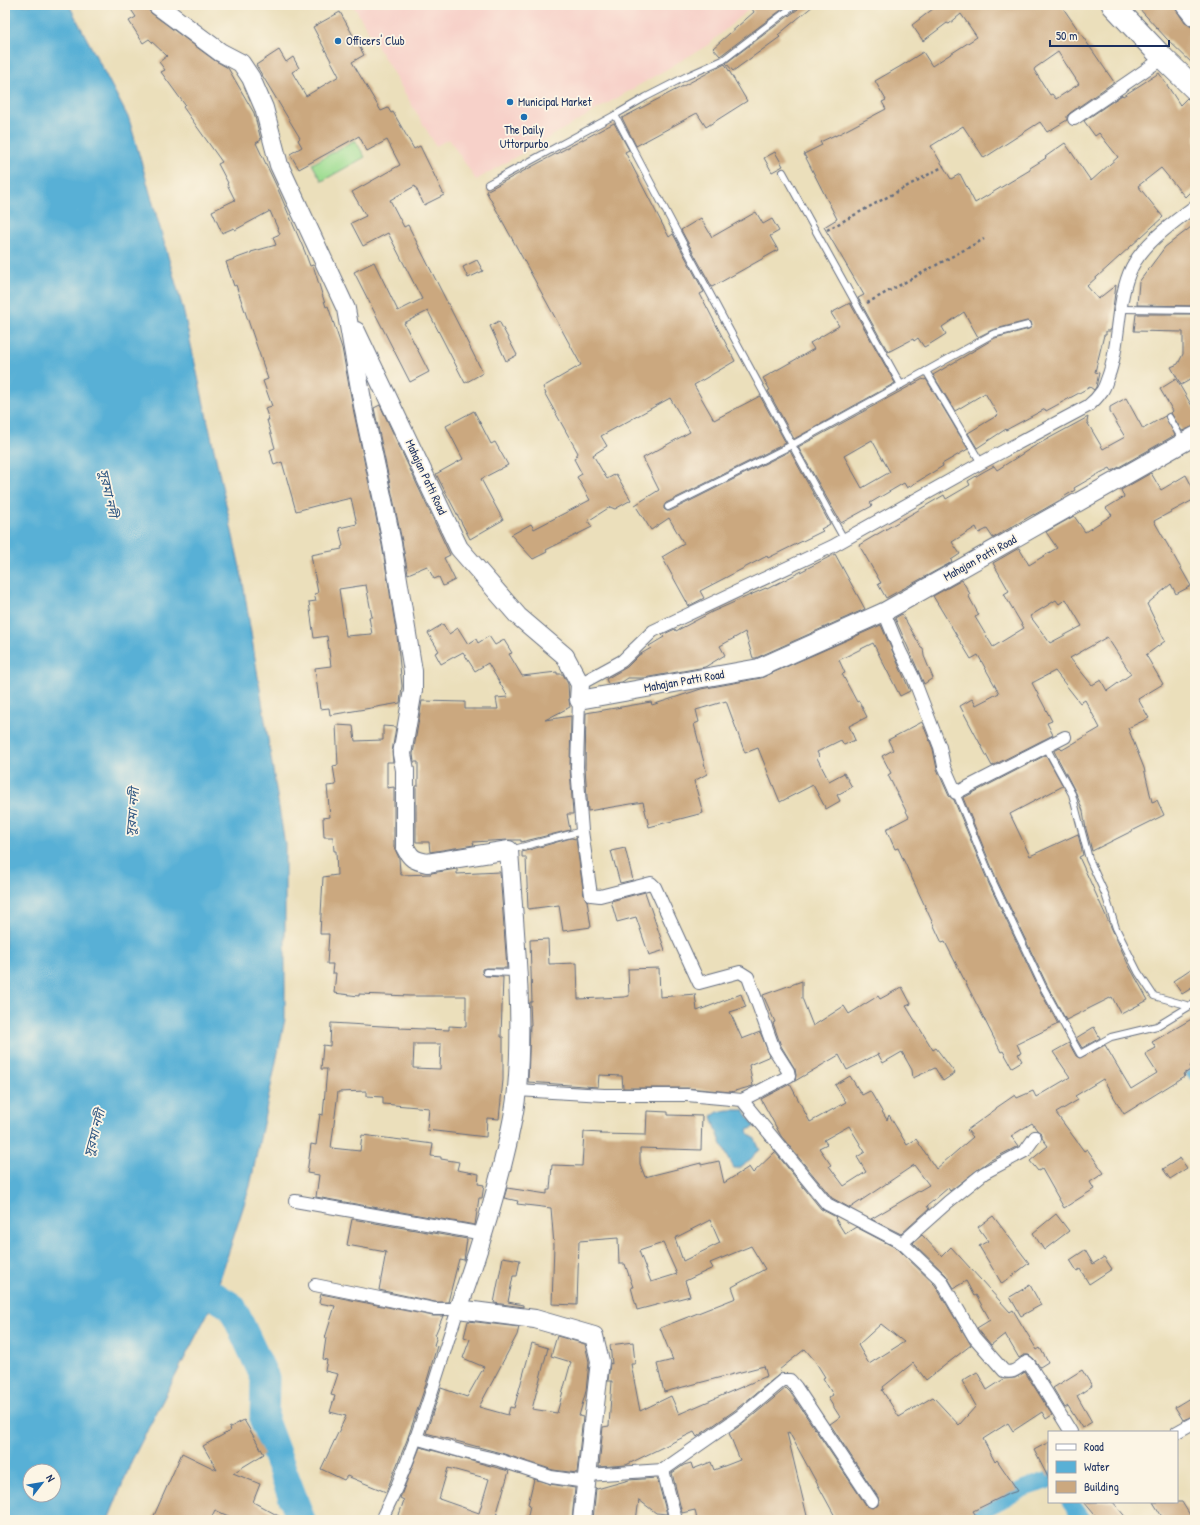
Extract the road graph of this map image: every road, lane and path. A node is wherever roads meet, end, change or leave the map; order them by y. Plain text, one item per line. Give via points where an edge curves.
1 (157, 5) edge
2 (795, 5) edge
3 (1114, 5) edge
4 (1188, 5) edge
5 (1195, 15) edge
6 (1163, 58) junction
7 (1195, 89) edge
8 (615, 115) junction
9 (1074, 119) dead end
10 (944, 166) dead end
11 (783, 172) dead end
12 (488, 184) dead end
13 (1195, 206) edge
14 (818, 236) junction
15 (984, 239) dead end
16 (858, 308) junction
17 (1122, 308) junction
18 (346, 309) junction
19 (1195, 310) edge
20 (1028, 324) dead end
21 (926, 371) junction
22 (901, 385) junction
23 (1169, 417) dead end
24 (1190, 440) edge
25 (792, 446) junction
26 (981, 463) junction
27 (668, 507) dead end
28 (844, 539) junction
29 (884, 612) junction
30 (580, 692) junction
31 (1065, 738) dead end
32 (1046, 747) junction
33 (956, 793) junction
34 (582, 831) junction
35 (509, 850) junction
36 (486, 972) dead end
37 (518, 973) junction
38 (1192, 1004) edge
39 (517, 1090) junction
40 (742, 1100) junction
41 (1035, 1137) dead end
42 (295, 1201) dead end
43 (484, 1234) junction
44 (902, 1243) junction
45 (316, 1285) dead end
46 (458, 1309) junction
47 (1195, 1422) edge
48 (1070, 1431) edge
49 (1178, 1431) edge
50 (415, 1438) junction
51 (663, 1470) junction
52 (587, 1479) junction
53 (872, 1501) dead end
54 (381, 1520) edge
55 (582, 1520) edge
56 (676, 1520) edge

1 - 18 street via 220,52 241,63 251,78 264,108 279,165
2 - 8 lane via 723,60 687,76
3 - 6 highway
4 - 5 highway
6 - 7 highway
6 - 9 street
8 - 12 lane
8 - 25 lane
10 - 14 path
11 - 14 lane
13 - 17 street via 1157,236 1139,257 1132,267
14 - 16 lane
15 - 16 path
16 - 22 lane
17 - 19 lane
17 - 26 street via 1112,366 1103,390 1096,399 1088,406
18 - 30 street, Mahajan Patti Road via 459,548 518,616 565,656
18 - 35 street via 364,411 392,543 413,671 411,711 402,754 405,770 405,847 409,856 427,863
20 - 21 lane via 994,334
21 - 22 lane
21 - 26 lane
22 - 25 lane
23 - 24 lane
24 - 29 street, Mahajan Patti Road
25 - 27 lane
25 - 28 lane
26 - 28 street
28 - 30 street via 653,631 622,661
29 - 30 street, Mahajan Patti Road via 759,668
29 - 33 street via 913,677
30 - 34 street via 577,767
31 - 32 street
32 - 33 street
32 - 38 lane via 1072,794 1089,859 1105,894 1116,928 1138,972 1154,996
33 - 38 lane via 993,882 1043,987 1080,1054 1111,1037 1157,1026
34 - 35 lane
34 - 40 street via 591,895 600,896 651,883 699,983 740,972 748,977 774,1049 788,1071 788,1076
35 - 37 street
36 - 37 lane
37 - 39 street via 520,1031
39 - 40 street via 604,1096 687,1095
39 - 43 street via 511,1128
40 - 44 street via 827,1204
41 - 44 street via 1025,1151 984,1173
42 - 43 street
43 - 46 street
44 - 48 street via 941,1280 974,1337 1004,1371 1013,1372 1027,1362 1029,1364
45 - 46 street via 434,1309
46 - 50 street
46 - 52 street via 535,1319 594,1336 600,1361
47 - 49 street
50 - 52 street via 499,1460 551,1477
50 - 54 street via 394,1495
51 - 52 street
51 - 53 street via 739,1417 783,1380 790,1380
51 - 56 street
52 - 55 street

